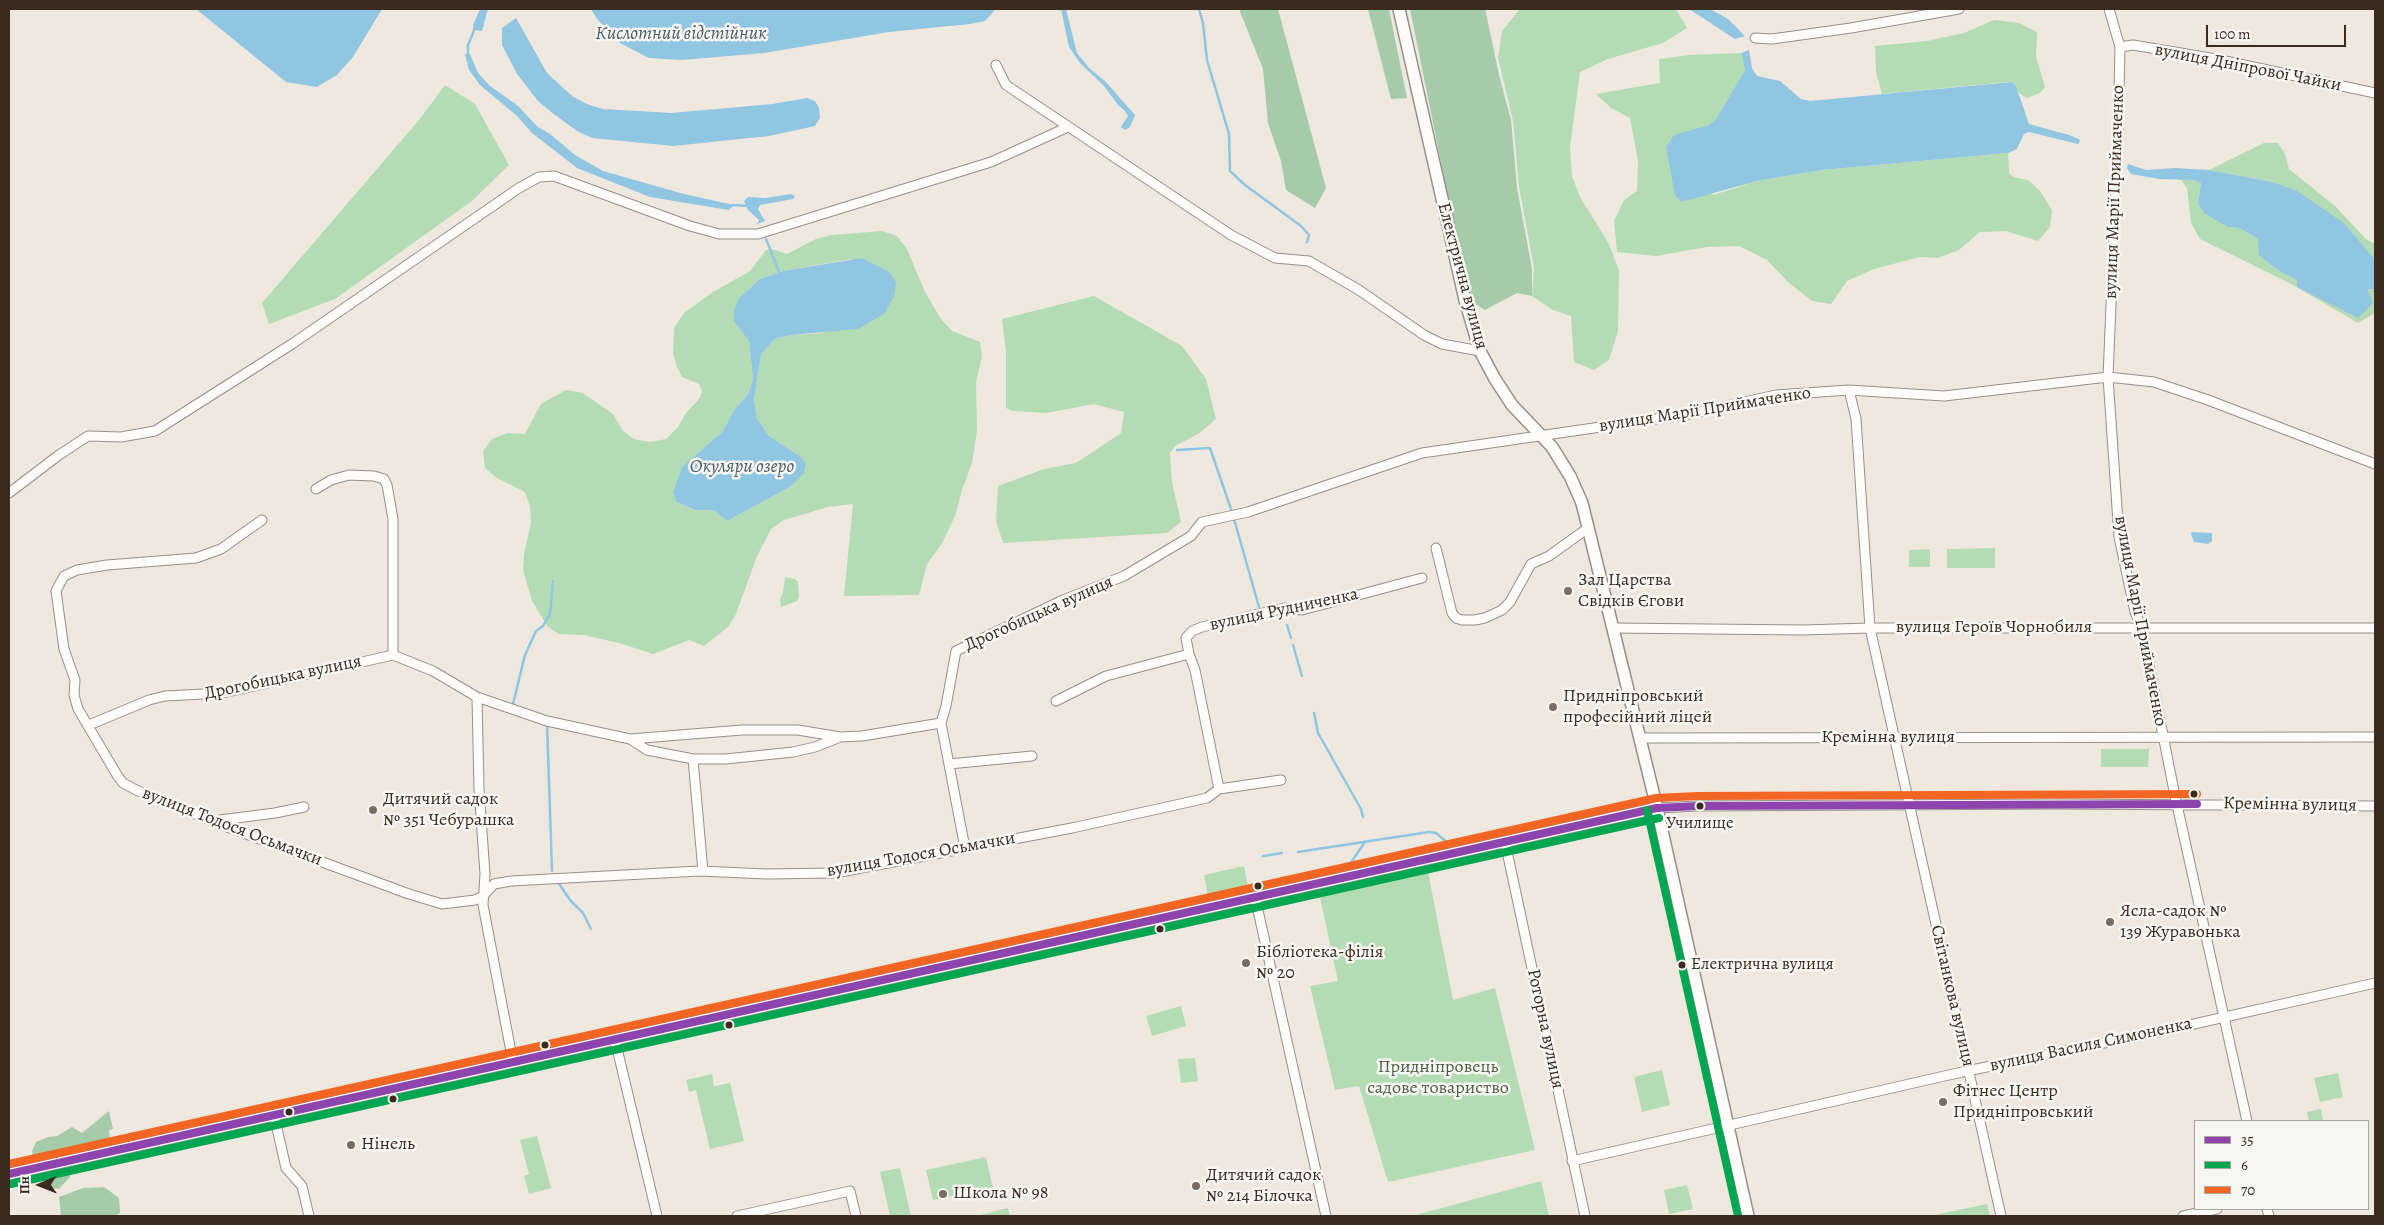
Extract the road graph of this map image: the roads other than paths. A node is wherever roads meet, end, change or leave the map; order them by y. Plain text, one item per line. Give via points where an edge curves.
1 (1399, 9) edge
2 (1959, 9) edge
3 (2108, 9) edge
4 (1755, 38) dead end
5 (2120, 47) junction
6 (996, 65) dead end
7 (2375, 93) edge
8 (1068, 127) junction
9 (1480, 351) junction
10 (2108, 377) junction
11 (1849, 390) junction
12 (1541, 435) junction
13 (2375, 464) edge
14 (316, 489) dead end
15 (9, 493) edge
16 (262, 520) dead end
17 (1588, 528) junction
18 (1436, 548) dead end
19 (1422, 578) dead end
20 (1612, 628) junction
21 (1870, 628) junction
22 (2375, 628) edge
23 (2142, 629) junction
24 (1189, 654) junction
25 (393, 655) junction
26 (477, 697) junction
27 (1056, 701) dead end
28 (940, 723) junction
29 (89, 724) junction
30 (840, 737) junction
31 (2375, 737) edge
32 (1640, 738) junction
33 (1895, 738) junction
34 (2163, 738) junction
35 (630, 739) junction
36 (1032, 756) dead end
37 (693, 759) junction
38 (949, 764) junction
39 (1281, 780) dead end
40 (1219, 789) junction
41 (2177, 805) junction
42 (1909, 806) junction
43 (2375, 806) edge
44 (304, 807) dead end
45 (1657, 808) junction
46 (210, 821) junction
47 (1505, 842) junction
48 (966, 848) junction
49 (703, 871) junction
50 (483, 896) junction
51 (1255, 898) junction
52 (2375, 983) edge
53 (2223, 1017) junction
54 (615, 1040) junction
55 (513, 1062) junction
56 (1970, 1071) junction
57 (274, 1115) junction
58 (2247, 1120) edge
59 (1728, 1126) junction
60 (1572, 1161) junction
61 (9, 1174) edge
62 (2212, 1210) edge
63 (309, 1216) edge
64 (657, 1216) edge
65 (737, 1216) edge
66 (856, 1216) edge
67 (1326, 1216) edge
68 (1585, 1216) edge
69 (1748, 1216) edge
70 (2001, 1216) edge
71 (2183, 1216) edge

1 - 9 street, Електрична вулиця via 1465,300
2 - 4 street via 1851,28 1772,39
3 - 5 street, вулиця Марії Приймаченко
5 - 7 street, вулиця Дніпрової Чайки via 2133,45 2192,55
5 - 10 street, вулиця Марії Приймаченко
6 - 8 street via 1006,86
8 - 9 street via 1231,235 1275,258 1309,261 1442,344
8 - 15 street via 990,162 758,234 718,234 554,176 540,177 156,431 121,437 88,436
9 - 12 street, Електрична вулиця via 1512,405
10 - 11 street, вулиця Марії Приймаченко via 1944,396
10 - 13 street, вулиця Марії Приймаченко via 2154,382
10 - 23 street, вулиця Марії Приймаченко via 2119,537 2135,612
11 - 12 street, вулиця Марії Приймаченко via 1776,395 1690,414
11 - 21 street, Світанкова вулиця via 1856,420
12 - 17 street, Електрична вулиця via 1552,446 1570,476 1582,503
12 - 28 street, Дрогобицька вулиця via 1422,453 1248,512 1202,522 1191,536 1124,576 1064,600 956,651
14 - 25 street via 349,475 374,476 384,479 387,485 393,519
16 - 29 street, вулиця Тодося Осьмачки via 221,549 196,558 107,565 64,576 56,591 64,649 75,680 74,695 78,709
17 - 18 street via 1549,556 1531,564 1510,602 1502,610 1475,620 1462,620 1452,613
17 - 20 street, Електрична вулиця
19 - 24 street, вулиця Рудниченка via 1302,610 1285,608 1202,627 1186,638
20 - 21 street, вулиця Героїв Чорнобиля
20 - 32 street, Електрична вулиця
21 - 23 street, вулиця Героїв Чорнобиля
21 - 33 street, Світанкова вулиця
22 - 23 street, вулиця Героїв Чорнобиля
23 - 34 street, вулиця Марії Приймаченко
24 - 27 street via 1106,676
24 - 40 street
25 - 26 street via 433,671
25 - 29 street, Дрогобицька вулиця via 250,688 214,694 165,696
26 - 35 street via 547,721
26 - 50 street via 485,874
28 - 30 street
28 - 38 street
29 - 46 street, вулиця Тодося Осьмачки via 123,783
30 - 35 street via 798,730 742,730
30 - 37 street via 792,752
31 - 34 street, Кремінна вулиця
32 - 33 street, Кремінна вулиця
32 - 45 street, Електрична вулиця
33 - 34 street, Кремінна вулиця
33 - 42 street, Світанкова вулиця
34 - 41 street, вулиця Марії Приймаченко
35 - 37 street via 647,750
36 - 38 street
37 - 49 street
38 - 48 street
39 - 40 street
40 - 48 street, вулиця Тодося Осьмачки via 1207,798 1192,802
41 - 42 street, Кремінна вулиця
41 - 43 street, Кремінна вулиця
41 - 53 street, вулиця Марії Приймаченко
42 - 45 street, Кремінна вулиця
42 - 56 street, Світанкова вулиця
44 - 46 street
45 - 47 street, Кремінна вулиця
45 - 59 street, Електрична вулиця
46 - 50 street, вулиця Тодося Осьмачки via 442,904
47 - 51 street, Кремінна вулиця
47 - 60 street, Роторна вулиця
48 - 49 street, вулиця Тодося Осьмачки via 835,873
49 - 50 street, вулиця Тодося Осьмачки via 511,881 494,884
50 - 55 street
51 - 54 street, Кремінна вулиця
51 - 67 street
52 - 53 street, вулиця Василя Симоненка
53 - 56 street, вулиця Василя Симоненка
53 - 58 street, вулиця Марії Приймаченко
54 - 55 street, Кремінна вулиця
54 - 64 street
55 - 57 street, Кремінна вулиця
56 - 59 street, вулиця Василя Симоненка
56 - 70 street, Світанкова вулиця
57 - 61 street, Кремінна вулиця
57 - 63 street via 286,1168 302,1186
59 - 60 street, вулиця Василя Симоненка
59 - 69 street, Електрична вулиця
60 - 68 street, Роторна вулиця
62 - 71 street
65 - 66 street via 850,1192

